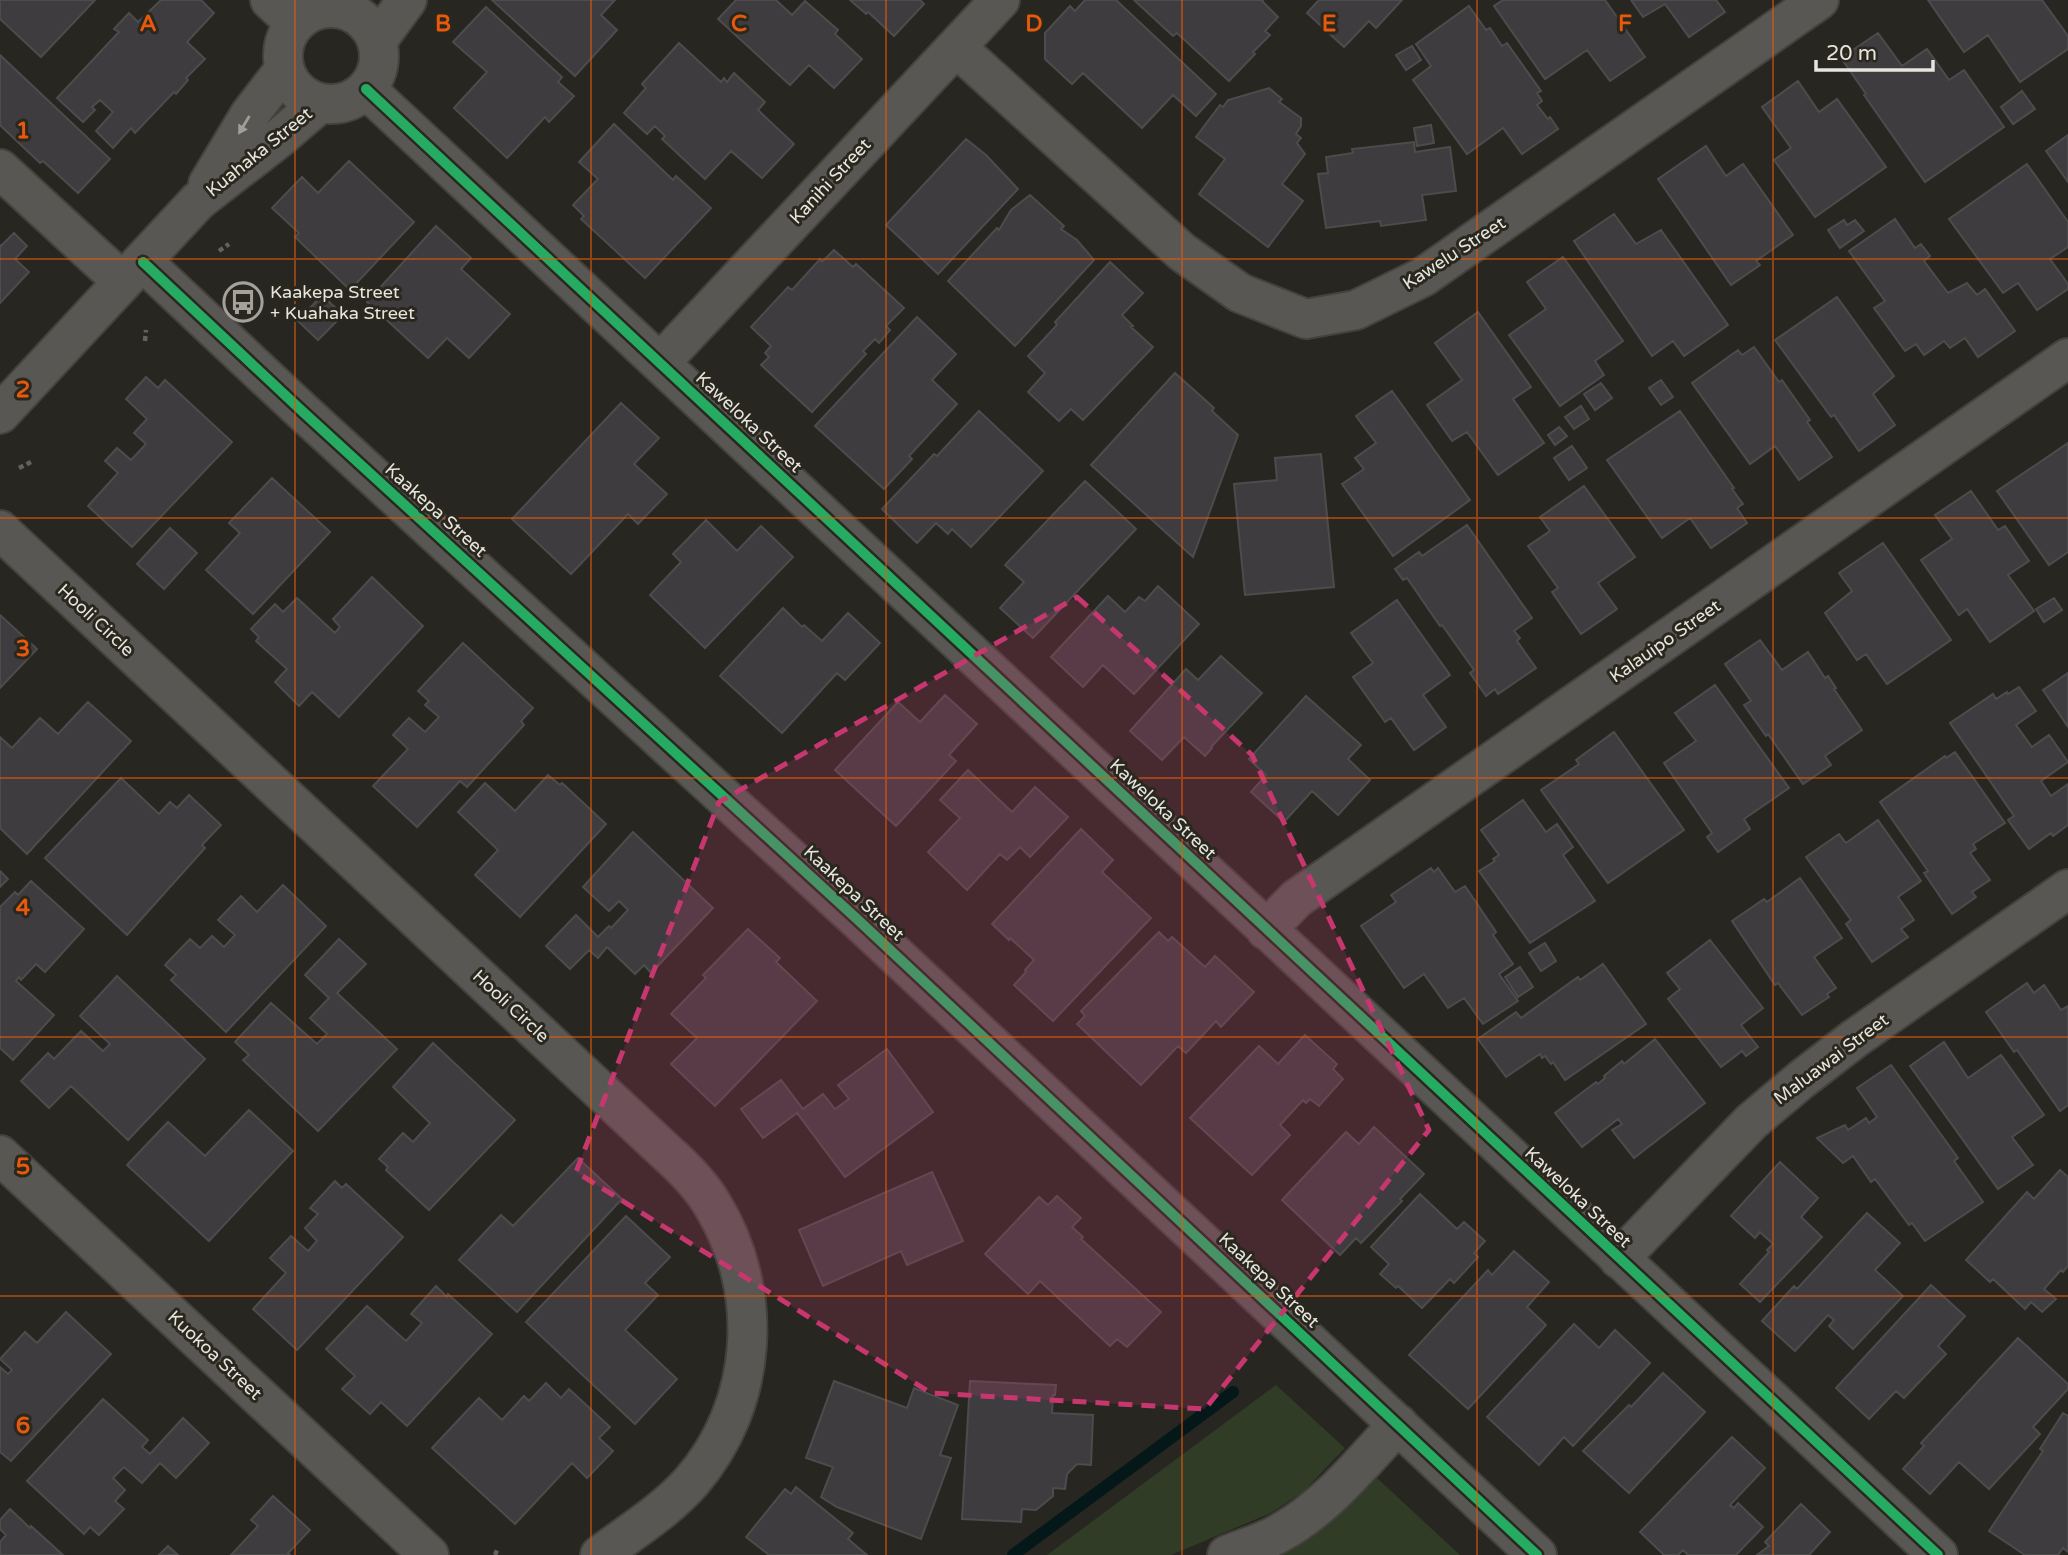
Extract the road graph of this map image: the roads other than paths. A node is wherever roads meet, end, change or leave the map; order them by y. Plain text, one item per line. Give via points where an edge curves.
1 (407, 0) edge
2 (1000, 0) edge
3 (1819, 0) edge
4 (346, 4) edge
5 (282, 11) edge
6 (377, 41) junction
7 (956, 47) junction
8 (284, 70) junction
9 (366, 89) junction
10 (320, 103) junction
11 (0, 169) edge
12 (198, 201) junction
13 (133, 272) junction
14 (2068, 358) edge
15 (660, 363) junction
16 (0, 414) edge
17 (0, 530) edge
18 (2068, 889) edge
19 (1266, 930) junction
20 (0, 1155) edge
21 (1619, 1259) junction
22 (1398, 1424) junction
23 (429, 1555) edge
24 (600, 1555) edge
25 (1227, 1555) edge
26 (1537, 1555) edge
27 (1938, 1555) edge

1 - 6 street
2 - 7 street, Kanihi Street
3 - 7 street, Kawelu Street via 1423,277 1356,310 1306,318 1240,293 1182,252
4 - 5 street via 308,13
4 - 6 street via 369,26
5 - 8 street
6 - 9 street via 379,58
7 - 15 street, Kanihi Street
8 - 10 street via 292,85
8 -> 12 street, Kuahaka Street via 250,114
9 - 10 street via 337,104
9 - 15 street, Kaweloka Street
10 - 12 street, Kuahaka Street
11 - 13 street, Kaakepa Street
12 - 13 street, Kuahaka Street
13 - 16 street, Kuahaka Street
13 - 22 street, Kaakepa Street via 323,430
14 - 19 street, Kalauipo Street via 1296,899
15 - 19 street, Kaweloka Street
17 - 24 street, Hooli Circle via 684,1168 711,1202 730,1239 747,1299 748,1337 738,1398 721,1438 692,1481 658,1513
18 - 21 street, Maluawai Street via 1801,1079 1752,1121
19 - 21 street, Kaweloka Street
20 - 23 street, Kuokoa Street
21 - 27 street, Kaweloka Street
22 - 25 street via 1312,1512 1278,1534
22 - 26 street, Kaakepa Street

